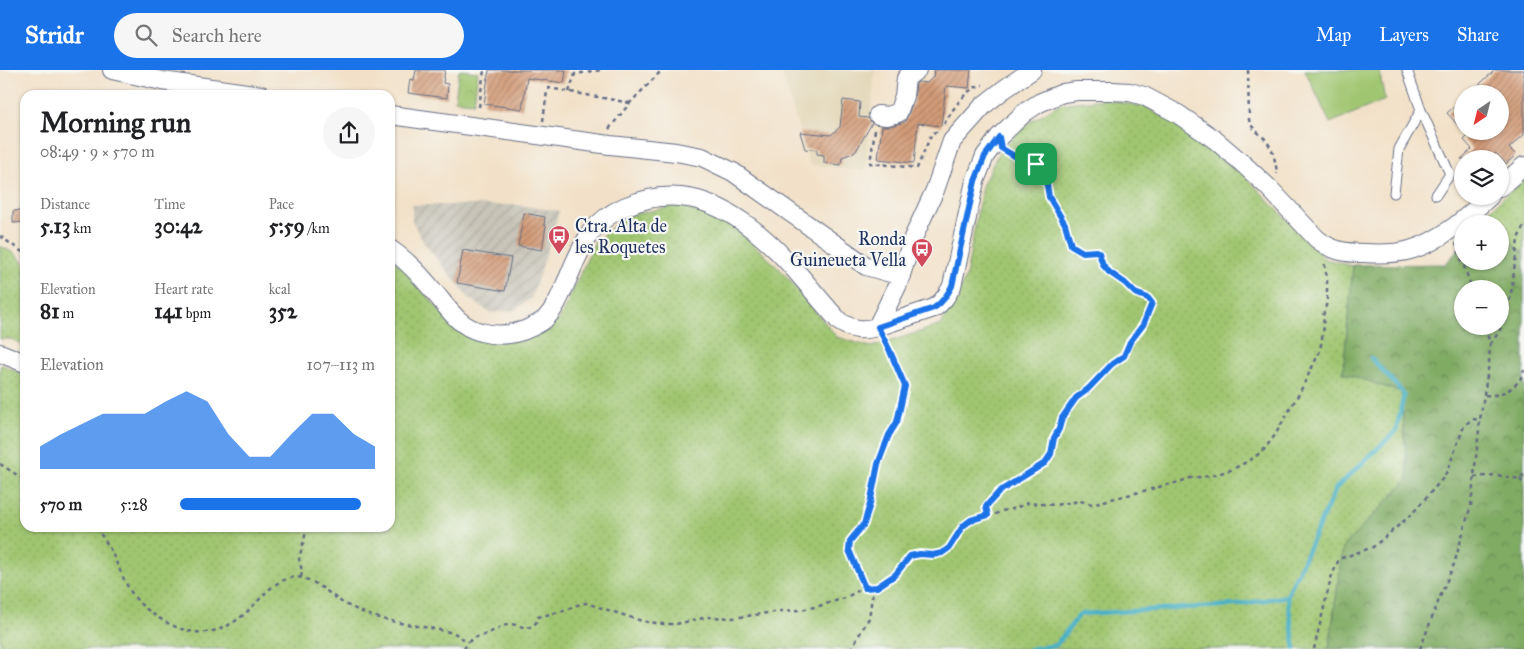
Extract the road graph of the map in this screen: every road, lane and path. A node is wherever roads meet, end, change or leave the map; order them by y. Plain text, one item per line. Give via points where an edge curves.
1 (112, 70) edge
2 (484, 70) edge
3 (575, 70) edge
4 (602, 70) edge
5 (662, 70) edge
6 (917, 70) edge
7 (1032, 70) edge
8 (1248, 70) edge
9 (1407, 70) edge
10 (575, 74) junction
11 (987, 84) dead end
12 (226, 90) edge
13 (569, 92) junction
14 (630, 103) junction
15 (479, 107) dead end
16 (1421, 110) junction
17 (878, 115) joint
18 (395, 116) edge
19 (543, 120) dead end
20 (605, 134) dead end
21 (999, 137) junction
22 (1524, 166) edge
23 (1270, 173) dead end
24 (1509, 179) edge
25 (1394, 193) dead end
26 (1436, 195) dead end
27 (1479, 205) edge
28 (1524, 226) edge
29 (1452, 228) junction
30 (0, 236) edge
31 (1326, 246) junction
32 (20, 250) edge
33 (395, 252) edge
34 (901, 276) junction
35 (1469, 280) edge
36 (878, 327) junction
37 (1488, 335) edge
38 (1490, 344) junction
39 (0, 352) edge
40 (20, 361) edge
41 (1524, 370) edge
42 (1484, 395) junction
43 (1480, 420) junction
44 (0, 464) edge
45 (1524, 474) edge
46 (20, 477) edge
47 (1474, 477) junction
48 (1520, 478) junction
49 (1524, 485) edge
50 (988, 515) junction
51 (99, 532) edge
52 (305, 532) edge
53 (301, 577) junction
54 (877, 587) junction
55 (865, 588) junction
56 (468, 642) junction
57 (464, 649) edge
58 (851, 649) edge
59 (1314, 649) edge
60 (1420, 649) edge

1 - 12 street
2 - 15 path
3 - 10 path
4 - 10 path
5 - 14 path
6 - 17 street via 906,78 898,113
7 - 34 street via 984,105 952,141
8 - 23 path via 1249,120 1270,147 1277,178
9 - 16 lane
10 - 13 path
11 - 17 path via 978,85 966,94 940,130 932,133 917,168 870,163
13 - 14 path
13 - 19 path via 549,88
14 - 20 path
16 - 25 lane via 1399,149
16 - 26 lane via 1450,174
18 - 34 street via 702,158 733,172 866,266
21 - 31 street via 1031,108 1063,93 1112,91 1144,96 1178,114 1221,145 1254,173
21 - 36 street via 985,156 975,181 952,286 947,295 934,308
21 - 50 path via 1001,148 1036,164 1047,185 1049,197 1065,224 1071,245 1083,252 1097,251 1109,272 1152,303 1124,356 1076,398 1062,418 1045,463 1000,491 986,507
22 - 24 street
27 - 29 street
28 - 38 path via 1518,240 1508,313
29 - 31 street via 1420,247 1398,252 1342,252
29 - 35 path
30 - 32 path
31 - 50 path via 1327,302 1320,351 1300,392 1263,451 1224,472 1092,504 1080,501 1027,503
33 - 36 street via 414,268 464,326 482,333 517,333 535,326 552,312 587,239 608,216 641,201 680,196 727,212 752,229 834,316 849,327
34 - 36 street
36 - 55 path via 905,386 897,422 878,464 864,524 850,541 849,550
37 - 38 path
38 - 42 path
39 - 40 street
41 - 42 path via 1511,389
42 - 43 path
43 - 47 path
43 - 59 path via 1472,419 1464,426 1444,477 1411,516 1372,547 1339,560 1331,578
44 - 46 path
45 - 48 path
47 - 48 path
47 - 60 path via 1454,564
48 - 49 path
50 - 54 path via 963,526 942,553 910,556 895,575
51 - 53 path via 110,546 138,602 174,626 195,633 222,629 248,611 280,581
52 - 53 path via 300,559
53 - 56 path via 364,613 455,634
54 - 55 path
54 - 58 path via 869,618
55 - 56 path via 845,598 801,610 733,618 708,617 676,624 642,621 586,603 538,617 536,623 526,628 506,625
56 - 57 path

